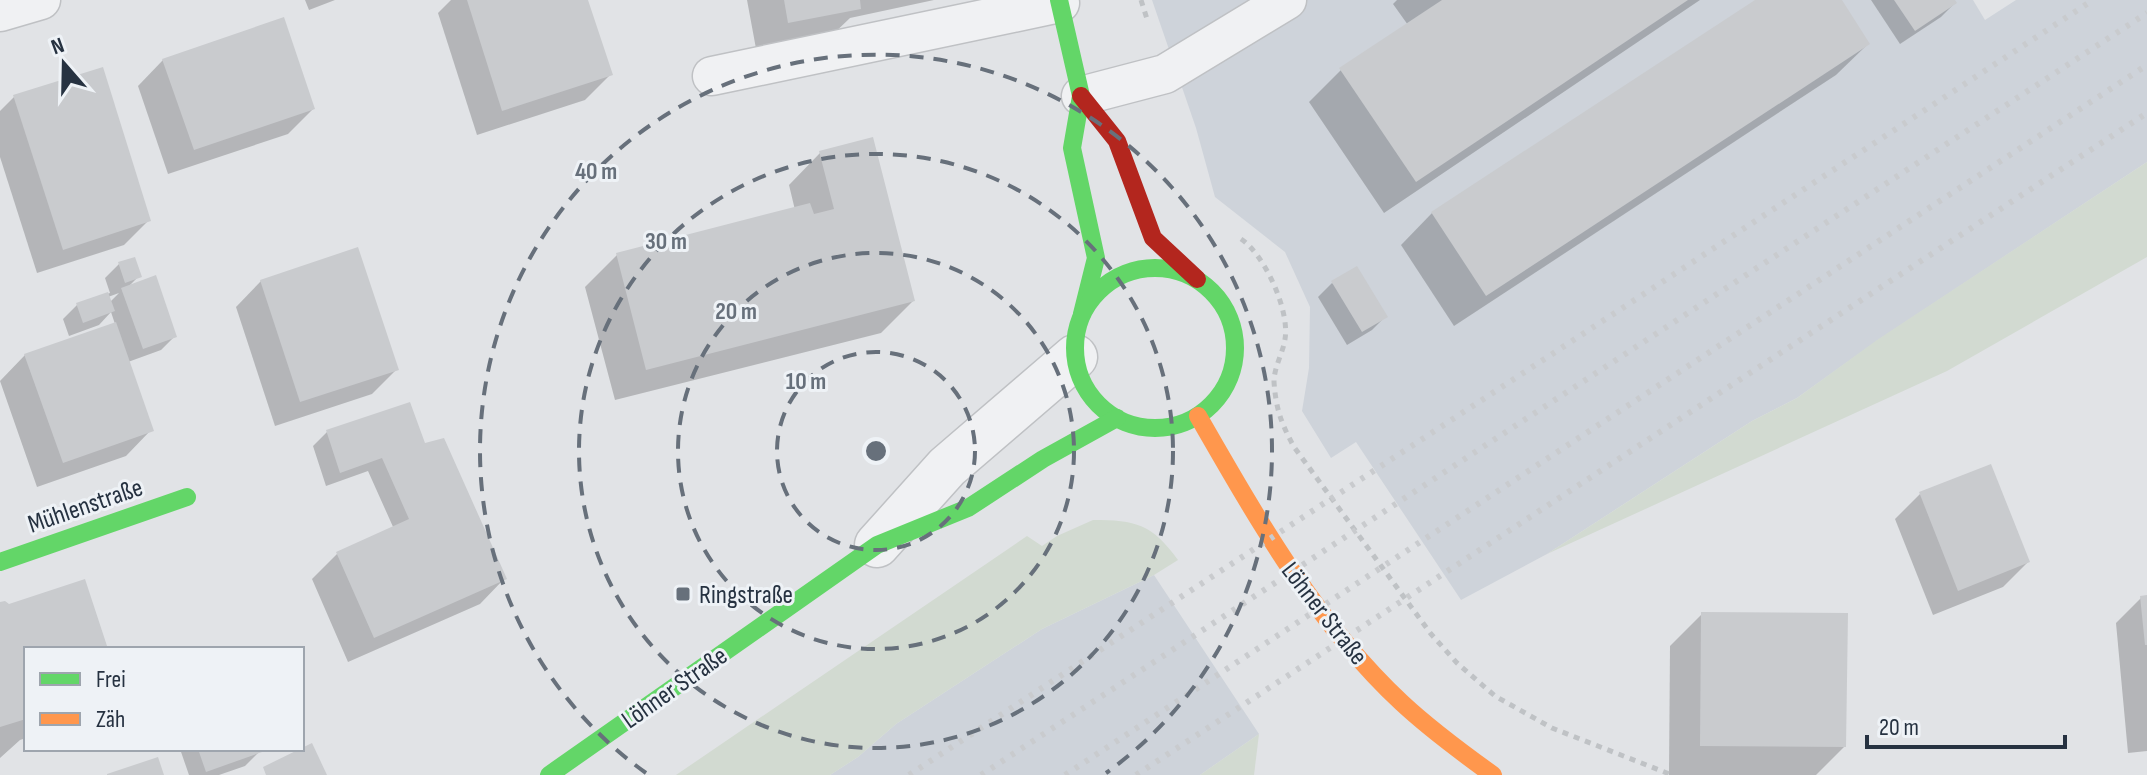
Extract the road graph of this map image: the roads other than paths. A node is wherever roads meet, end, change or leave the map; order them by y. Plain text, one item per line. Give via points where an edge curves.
1 (41, 0) edge
2 (1287, 0) edge
3 (1060, 1) edge
4 (0, 12) edge
5 (712, 76) dead end
6 (1081, 96) junction
7 (1197, 279) junction
8 (1078, 336) junction
9 (1198, 416) junction
10 (1117, 418) junction
11 (187, 497) dead end
12 (877, 545) junction
13 (0, 562) edge
14 (549, 775) edge
15 (1493, 775) edge

1 - 4 lane
2 - 6 lane via 1165,74
3 - 5 lane
3 - 6 street
6 - 7 street via 1117,141 1153,238
6 - 8 street via 1072,148 1096,258
7 - 8 street via 1172,269 1144,268 1118,277 1096,293
7 - 9 street via 1218,297 1232,321 1236,347 1231,375 1218,398
8 - 10 street via 1082,382 1096,403
8 - 12 street, Löhner Straße
9 - 10 street via 1168,427
9 - 15 street, Löhner Straße via 1261,527 1332,626 1380,682 1432,730
10 - 12 street, Löhner Straße via 968,508
11 - 13 street, Mühlenstraße
12 - 14 street, Löhner Straße

